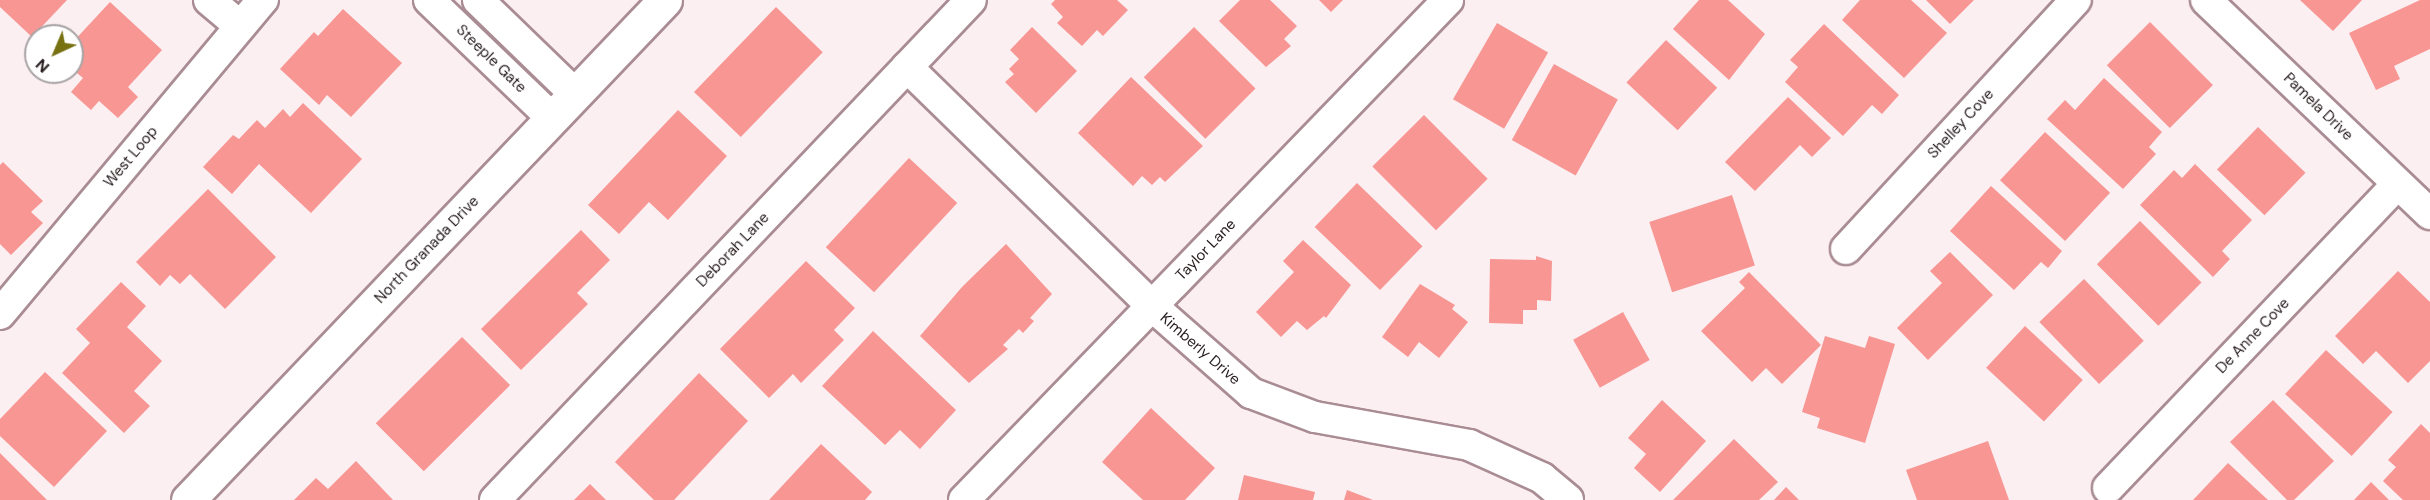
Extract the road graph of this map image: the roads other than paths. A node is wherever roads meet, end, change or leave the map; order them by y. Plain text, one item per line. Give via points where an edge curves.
1 (209, 0) edge
2 (263, 0) edge
3 (429, 0) edge
4 (478, 0) edge
5 (665, 0) edge
6 (971, 0) edge
7 (1448, 0) edge
8 (2076, 0) edge
9 (2206, 0) edge
10 (240, 26) junction
11 (907, 67) junction
12 (576, 96) junction
13 (553, 119) junction
14 (2398, 184) junction
15 (2430, 214) edge
16 (1846, 249) dead end
17 (1152, 306) junction
18 (0, 314) edge
19 (2108, 488) dead end
20 (188, 500) edge
21 (495, 500) edge
22 (964, 500) edge
23 (1568, 500) edge

1 - 10 street
2 - 10 street, West Loop
3 - 13 street, Steeple Gate
4 - 12 street
5 - 12 street, North Granada Drive
6 - 11 street, Deborah Lane
7 - 17 street, Taylor Lane
8 - 16 street, Shelley Cove
9 - 14 street, Pamela Drive
10 - 18 street, West Loop
11 - 17 street, Kimberly Drive
11 - 21 street, Deborah Lane
12 - 13 street, North Granada Drive
13 - 20 street, North Granada Drive
14 - 15 street, Pamela Drive
14 - 19 street, De Anne Cove
17 - 22 street, Taylor Lane
17 - 23 street, Kimberly Drive via 1251,393 1315,417 1469,445 1542,478

